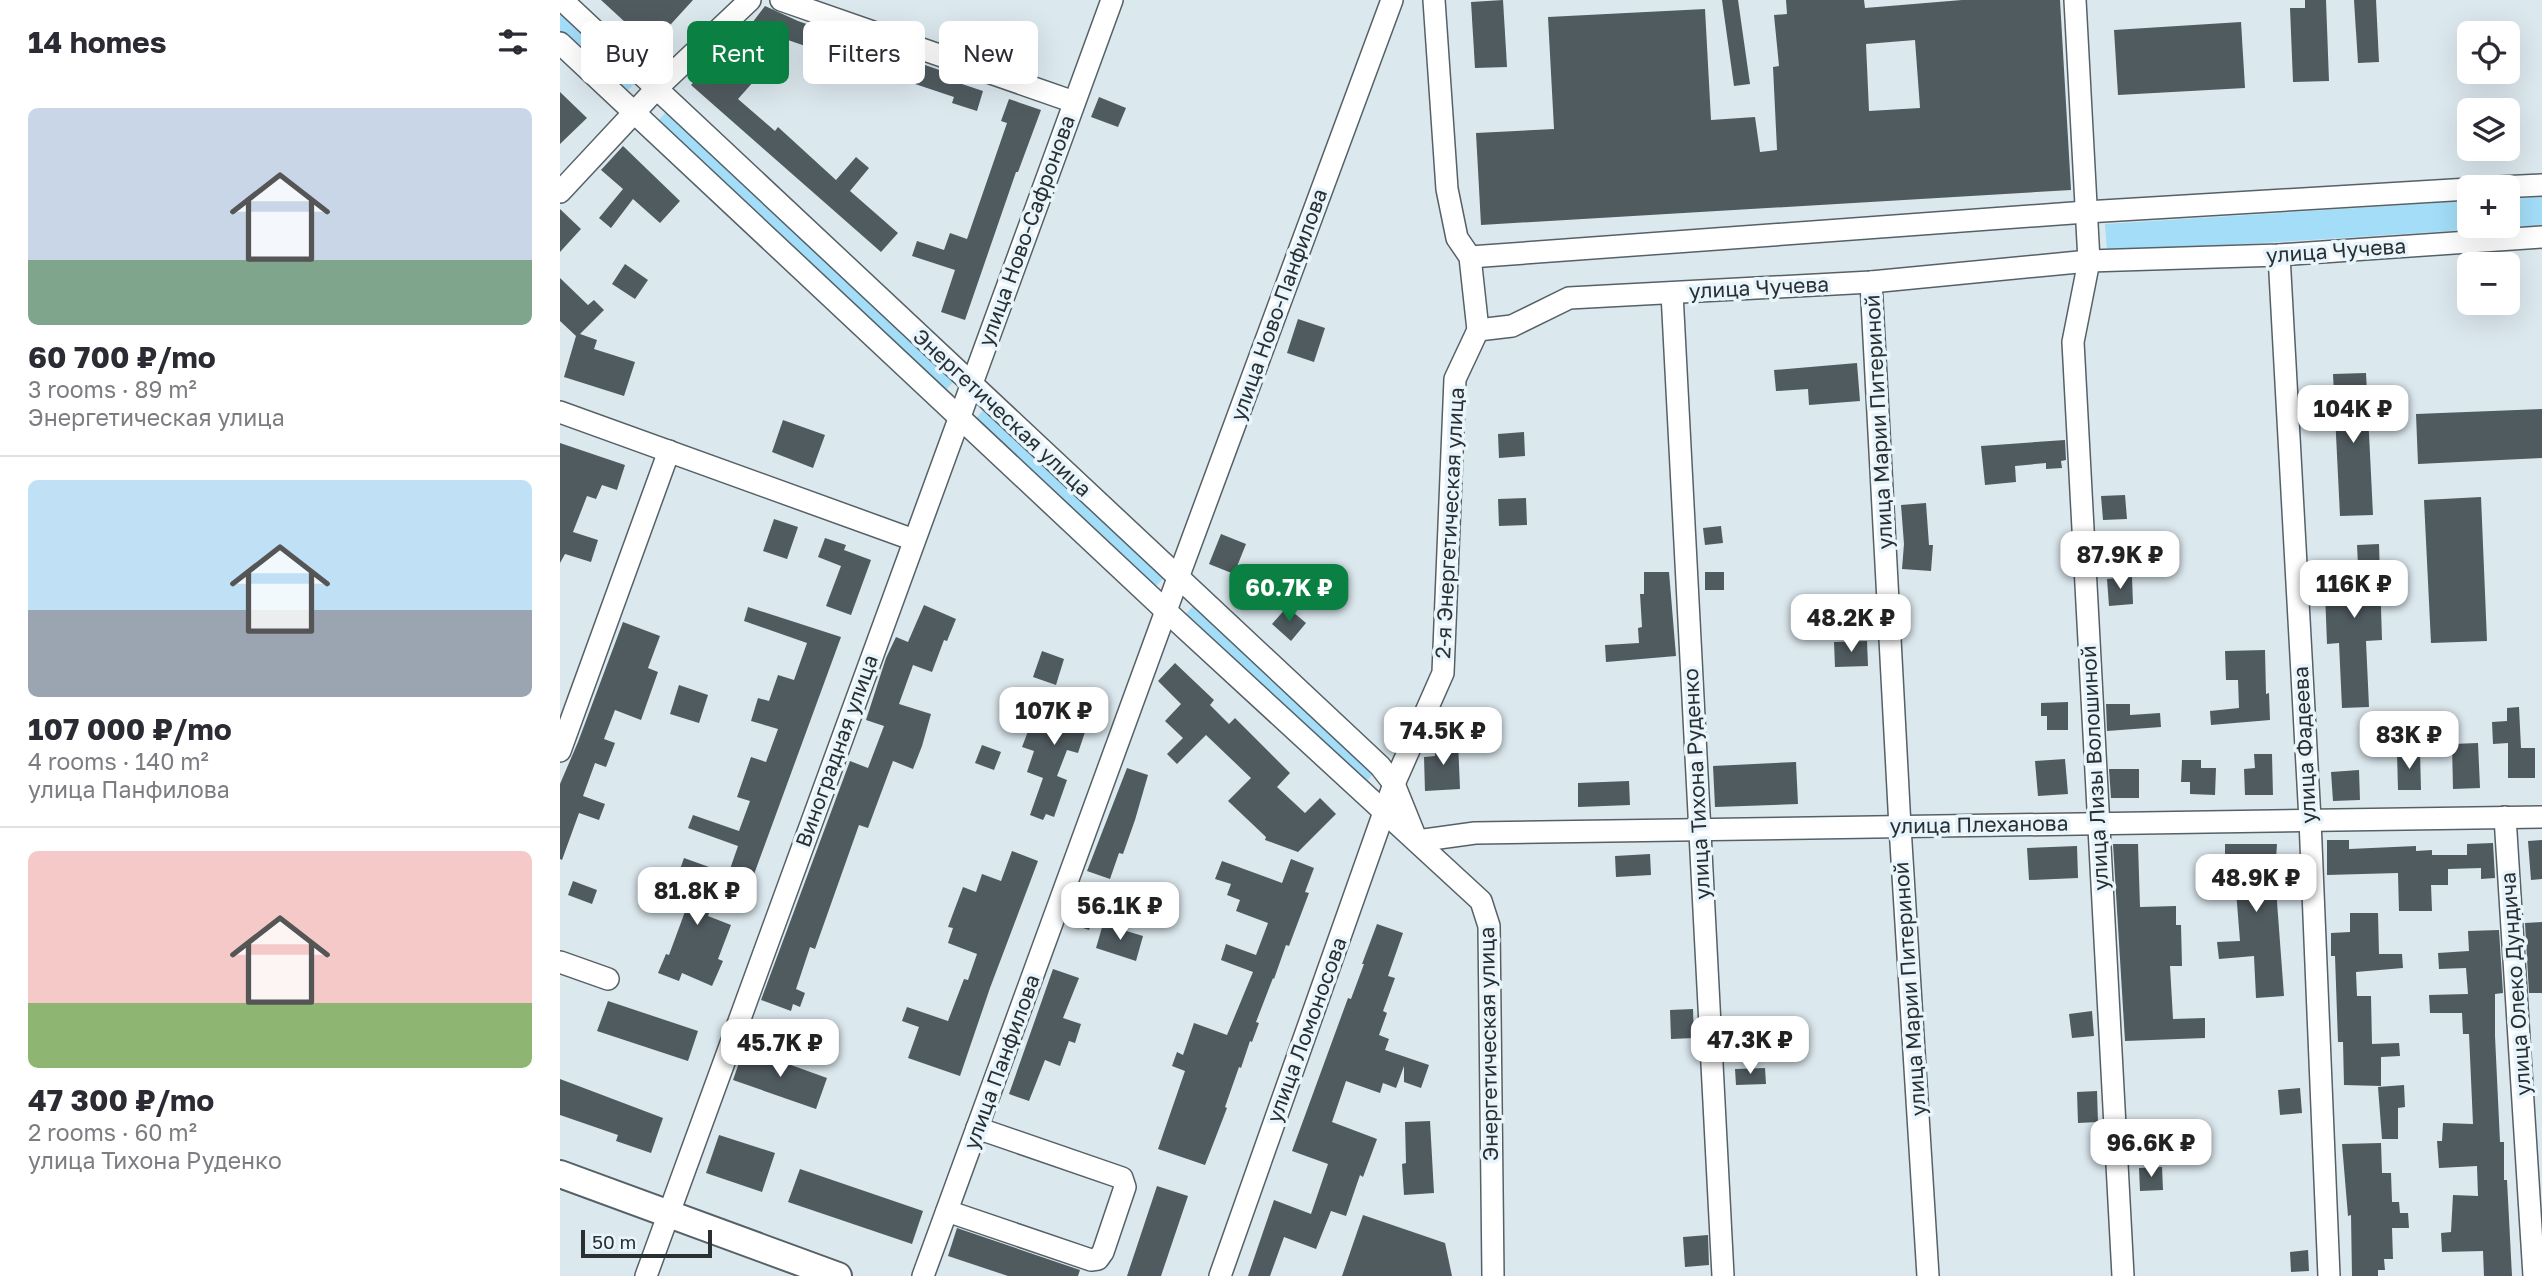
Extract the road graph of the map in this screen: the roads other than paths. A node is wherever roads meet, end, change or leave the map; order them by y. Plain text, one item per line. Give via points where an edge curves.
1 (562, 0) edge
2 (750, 0) edge
3 (782, 0) edge
4 (1112, 0) edge
5 (1392, 0) edge
6 (1434, 0) edge
7 (2075, 0) edge
8 (560, 43) edge
9 (657, 88) junction
10 (1074, 102) junction
11 (634, 113) junction
12 (2542, 185) edge
13 (2520, 186) edge
14 (2457, 190) edge
15 (560, 192) edge
16 (2086, 212) junction
17 (2542, 237) edge
18 (2279, 255) junction
19 (1470, 257) junction
20 (2088, 261) junction
21 (1871, 282) junction
22 (1672, 293) junction
23 (1478, 330) junction
24 (971, 384) junction
25 (560, 412) edge
26 (959, 417) junction
27 (669, 451) junction
28 (914, 540) junction
29 (1178, 578) junction
30 (1166, 611) junction
31 (560, 751) edge
32 (1394, 784) junction
33 (1385, 814) junction
34 (2505, 817) junction
35 (2542, 817) edge
36 (2309, 820) junction
37 (2098, 824) junction
38 (1900, 827) junction
39 (1700, 830) junction
40 (1418, 842) junction
41 (560, 962) edge
42 (608, 979) dead end
43 (977, 1128) junction
44 (560, 1174) edge
45 (947, 1211) junction
46 (669, 1214) junction
47 (646, 1276) edge
48 (838, 1276) edge
49 (923, 1276) edge
50 (1220, 1276) edge
51 (1493, 1276) edge
52 (1723, 1276) edge
53 (1928, 1276) edge
54 (2123, 1276) edge
55 (2329, 1276) edge
56 (2534, 1276) edge

1 - 9 street, Энергетическая улица
2 - 9 street
3 - 10 street
4 - 10 street, улица Ново-Сафронова
5 - 29 street, улица Ново-Панфилова
6 - 19 street via 1447,189 1457,238
7 - 16 street
8 - 11 street, Энергетическая улица
9 - 11 street
9 - 24 street, Энергетическая улица
10 - 24 street, улица Ново-Сафронова
11 - 15 street
11 - 26 street, Энергетическая улица
12 - 13 street
14 - 16 street
16 - 19 street
16 - 20 street
17 - 18 street, улица Чучева
18 - 20 street, улица Чучева
18 - 36 street, улица Фадеева
19 - 23 street
20 - 21 street, улица Чучева
20 - 37 street, улица Лизы Волошиной via 2073,342
21 - 22 street, улица Чучева
21 - 38 street, улица Марии Питериной
22 - 23 street, улица Чучева via 1569,298 1512,326
22 - 39 street, улица Тихона Руденко
23 - 32 street, 2-я Энергетическая улица via 1455,379 1443,673
24 - 26 street, Виноградная улица
24 - 29 street, Энергетическая улица
25 - 27 street
26 - 28 street, Виноградная улица
26 - 30 street, Энергетическая улица
27 - 28 street
27 - 31 street
28 - 46 street, Виноградная улица
29 - 30 street, улица Ново-Панфилова
29 - 32 street, Энергетическая улица
30 - 33 street, Энергетическая улица
30 - 43 street, улица Панфилова
32 - 33 street, улица Ломоносова
32 - 40 street, Энергетическая улица
33 - 40 street, Энергетическая улица
33 - 50 street, улица Ломоносова
34 - 35 street, улица Плеханова
34 - 36 street, улица Плеханова
34 - 56 street, улица Олеко Дундича
36 - 37 street, улица Плеханова
36 - 55 street, улица Фадеева
37 - 38 street, улица Плеханова
37 - 54 street, улица Лизы Волошиной
38 - 39 street, улица Плеханова
38 - 53 street, улица Марии Питериной
39 - 40 street, улица Плеханова via 1475,833
39 - 52 street, улица Тихона Руденко
40 - 51 street, Энергетическая улица via 1481,901 1489,926
41 - 42 street
43 - 45 street, улица Панфилова
43 - 45 street via 1122,1178 1125,1187 1103,1252 1098,1259 1091,1259
44 - 46 main road
45 - 49 street, улица Панфилова
46 - 47 street, Виноградная улица
46 - 48 main road

